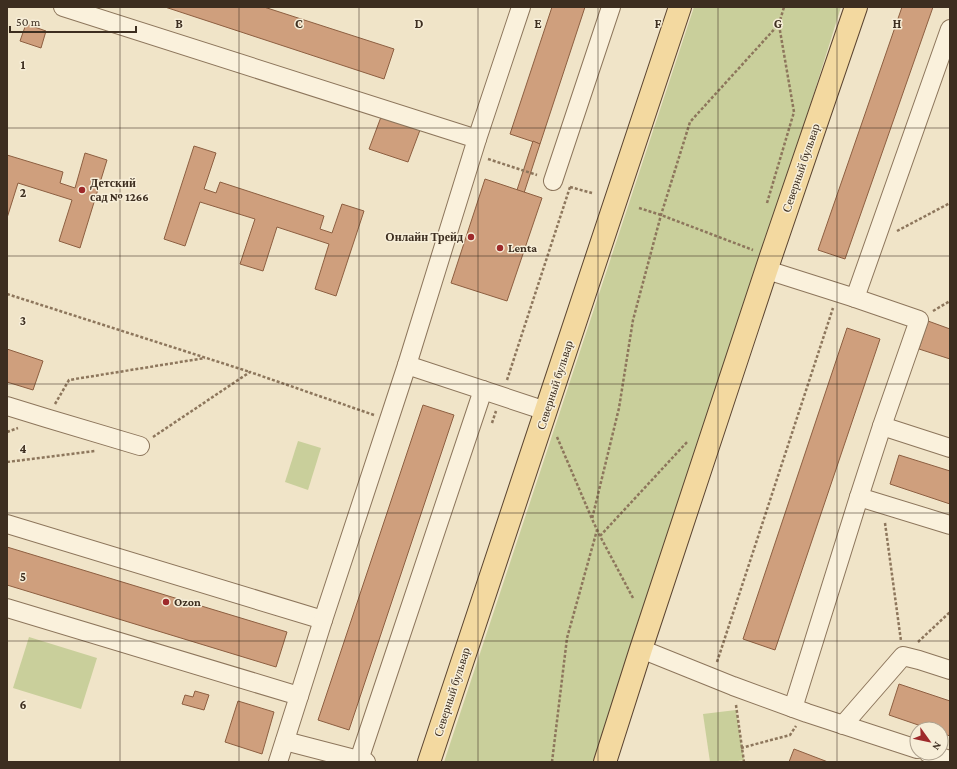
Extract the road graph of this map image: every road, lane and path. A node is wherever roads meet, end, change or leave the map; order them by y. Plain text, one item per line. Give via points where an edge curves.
1 (63, 7) edge
2 (521, 7) edge
3 (612, 7) edge
4 (680, 7) edge
5 (784, 7) edge
6 (856, 7) edge
7 (779, 24) junction
8 (950, 29) edge
9 (942, 73) edge
10 (475, 146) junction
11 (553, 181) junction
12 (592, 193) dead end
13 (950, 204) edge
14 (766, 206) dead end
15 (639, 208) dead end
16 (661, 215) junction
17 (874, 242) junction
18 (755, 243) dead end
19 (767, 270) junction
20 (7, 294) edge
21 (847, 295) junction
22 (205, 358) junction
23 (407, 365) junction
24 (250, 372) junction
25 (483, 390) junction
26 (7, 406) edge
27 (546, 411) junction
28 (46, 418) junction
29 (389, 421) junction
30 (882, 426) junction
31 (7, 432) edge
32 (690, 435) dead end
33 (140, 446) joint
34 (950, 448) edge
35 (101, 451) dead end
36 (7, 462) edge
37 (859, 496) junction
38 (883, 504) junction
39 (592, 519) junction
40 (7, 524) edge
41 (950, 525) edge
42 (597, 529) junction
43 (600, 536) junction
44 (633, 598) dead end
45 (7, 608) edge
46 (950, 612) edge
47 (323, 620) junction
48 (641, 649) junction
49 (903, 656) junction
50 (950, 670) edge
51 (712, 678) junction
52 (733, 686) junction
53 (299, 696) junction
54 (800, 711) junction
55 (843, 725) junction
56 (285, 741) junction
57 (909, 746) edge
58 (742, 748) junction
59 (362, 761) edge
60 (278, 762) edge
61 (429, 762) edge
62 (552, 762) edge
63 (605, 762) edge
64 (744, 762) edge

1 - 10 lane
2 - 10 lane
3 - 11 lane
4 - 27 main road, Северный бульвар
5 - 7 path
6 - 19 main road, Северный бульвар
7 - 14 path via 794,112
7 - 16 path via 690,122
8 - 9 lane
9 - 17 lane
10 - 11 path
10 - 23 lane
11 - 12 path
13 - 17 path
15 - 16 path
16 - 18 path via 753,250
16 - 39 path via 633,320 619,408
17 - 21 lane
19 - 21 lane
19 - 48 main road, Северный бульвар
20 - 22 path
21 - 30 lane via 919,320
21 - 51 path
22 - 24 path
22 - 28 path via 69,380
23 - 25 lane
23 - 29 lane
24 - 29 path
24 - 33 path
25 - 27 lane
25 - 59 lane
26 - 28 lane
27 - 39 path
27 - 61 main road, Северный бульвар
28 - 31 path
28 - 33 lane
29 - 47 lane
30 - 34 lane
30 - 37 lane
32 - 43 path via 687,442
35 - 36 path
37 - 38 lane
37 - 54 lane
38 - 41 lane
38 - 49 path
39 - 42 path
40 - 47 lane
42 - 43 path
42 - 62 path via 567,638
43 - 44 path
45 - 53 lane
46 - 49 path
47 - 53 lane
48 - 51 lane
48 - 63 main road, Северный бульвар
49 - 50 lane
49 - 55 lane
51 - 52 lane
52 - 54 lane
52 - 58 path
53 - 56 lane
54 - 55 lane
54 - 58 path via 790,734
55 - 57 lane
56 - 59 lane
56 - 60 lane
58 - 64 path

